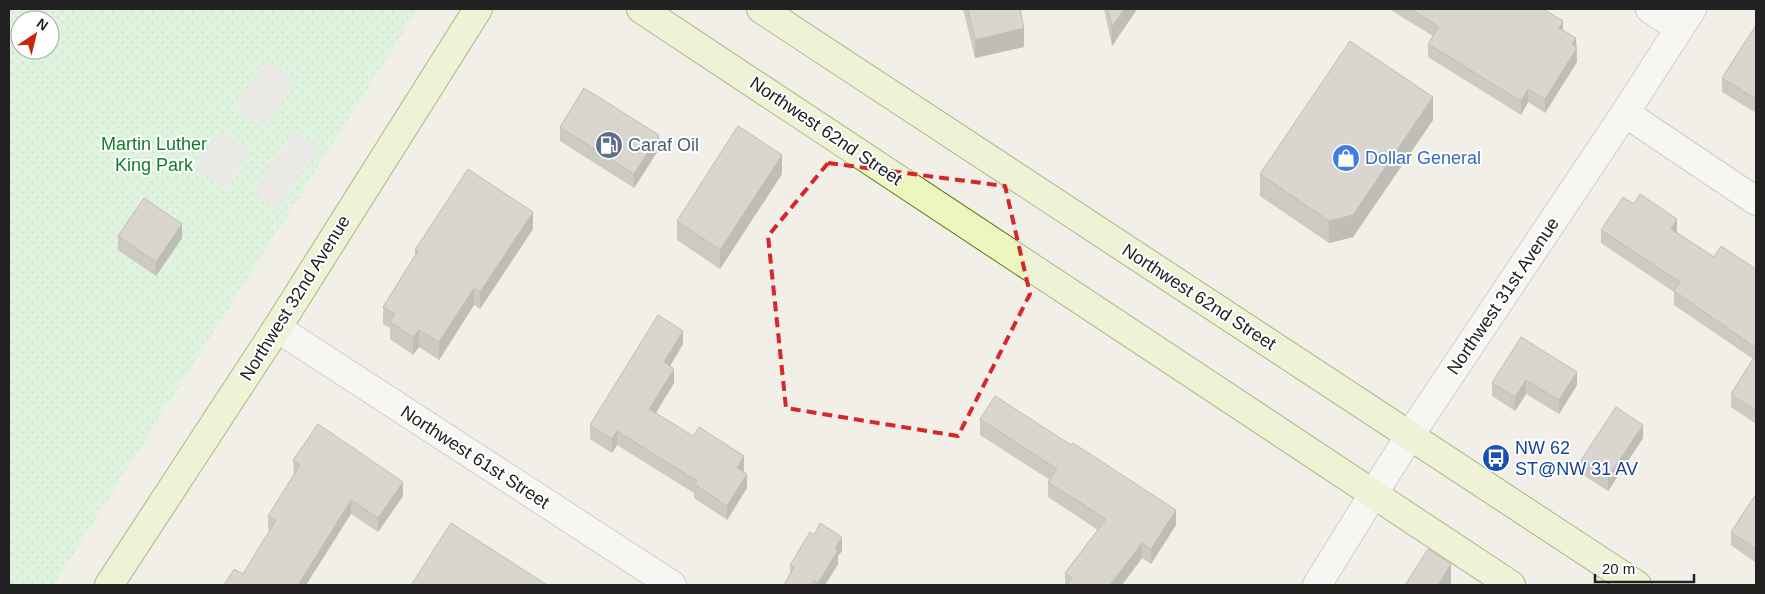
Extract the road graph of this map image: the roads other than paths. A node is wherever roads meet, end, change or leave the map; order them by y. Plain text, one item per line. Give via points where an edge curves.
1 (478, 9) edge
2 (641, 9) edge
3 (761, 9) edge
4 (1650, 9) edge
5 (1686, 18) edge
6 (1625, 113) junction
7 (1756, 200) edge
8 (277, 328) junction
9 (1410, 435) junction
10 (1373, 494) junction
11 (109, 585) edge
12 (672, 585) edge
13 (1317, 585) edge
14 (1511, 585) edge
15 (1636, 585) edge

1 - 8 main road, Northwest 32nd Avenue
2 - 10 main road, Northwest 62nd Street
3 - 9 main road, Northwest 62nd Street
4 - 5 street
5 - 6 street, Northwest 31st Avenue
6 - 7 street
6 - 9 street, Northwest 31st Avenue
8 - 11 main road, Northwest 32nd Avenue
8 - 12 street, Northwest 61st Street
9 - 10 street, Northwest 31st Avenue
9 - 15 main road, Northwest 62nd Street
10 - 13 street, Northwest 31st Avenue
10 - 14 main road, Northwest 62nd Street

